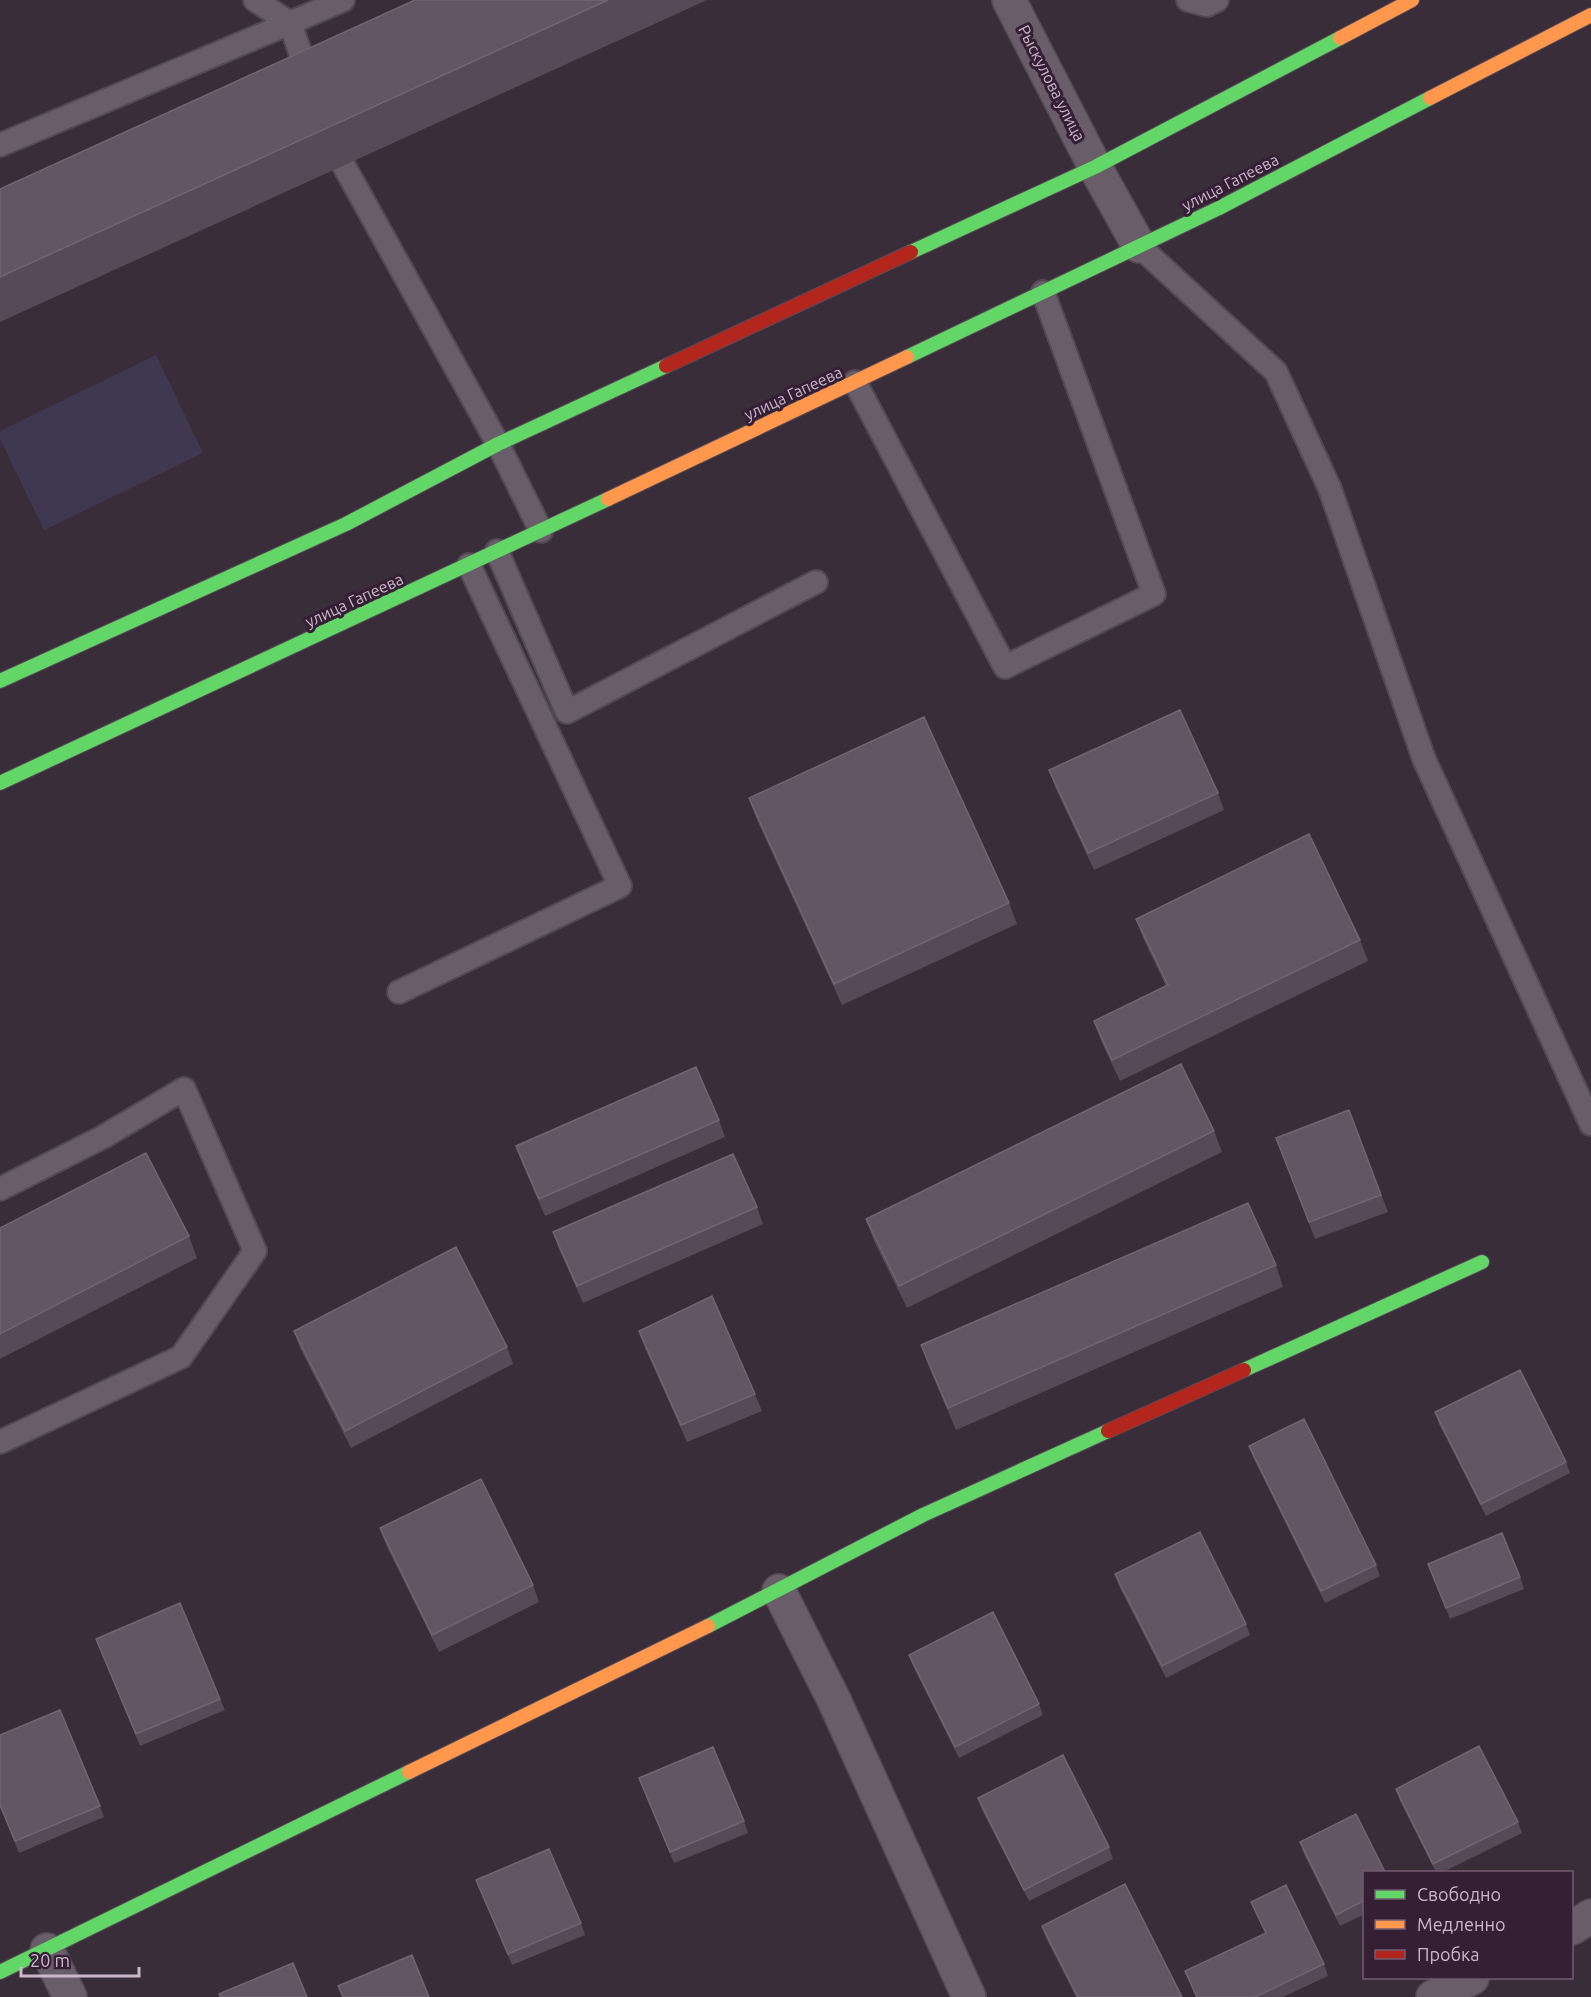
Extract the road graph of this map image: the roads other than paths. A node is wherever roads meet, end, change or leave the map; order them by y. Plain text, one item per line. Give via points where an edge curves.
1 (255, 0) edge
2 (343, 0) edge
3 (1009, 0) edge
4 (1188, 0) edge
5 (1217, 0) edge
6 (1412, 0) edge
7 (1591, 15) edge
8 (290, 22) junction
9 (313, 92) edge
10 (0, 145) edge
11 (344, 166) edge
12 (1095, 167) junction
13 (1139, 246) junction
14 (1043, 292) junction
15 (855, 382) junction
16 (498, 444) junction
17 (541, 531) junction
18 (497, 552) junction
19 (469, 565) junction
20 (816, 582) dead end
21 (0, 681) edge
22 (0, 783) edge
23 (399, 992) dead end
24 (1591, 1124) edge
25 (0, 1188) edge
26 (1482, 1262) dead end
27 (0, 1442) edge
28 (779, 1591) junction
29 (1591, 1916) edge
30 (1573, 1927) edge
31 (46, 1950) junction
32 (0, 1972) edge
33 (1468, 1979) edge
34 (70, 1997) edge
35 (969, 1997) edge
36 (1433, 1997) edge

1 - 8 lane
2 - 8 lane
3 - 12 street, Рыскулова улица
4 - 5 lane via 1207,5
6 - 12 main road
7 - 13 main road, улица Гапеева
8 - 9 lane
8 - 10 lane
11 - 16 lane
12 - 13 street, Рыскулова улица
12 - 16 main road
13 - 14 main road, улица Гапеева
13 - 24 lane via 1276,372 1330,489 1424,759
14 - 15 main road, улица Гапеева
14 - 15 lane via 1154,594 1005,668
15 - 17 main road, улица Гапеева
16 - 17 lane
16 - 21 main road via 346,524
17 - 18 main road, улица Гапеева
18 - 19 main road, улица Гапеева
18 - 20 lane via 567,712
19 - 22 main road, улица Гапеева
19 - 23 lane via 621,886
25 - 27 lane via 103,1137 184,1089 255,1251 182,1357
26 - 28 main road via 923,1515
28 - 31 main road
28 - 35 street via 834,1700
29 - 30 street
31 - 32 main road
31 - 34 street
33 - 36 street

